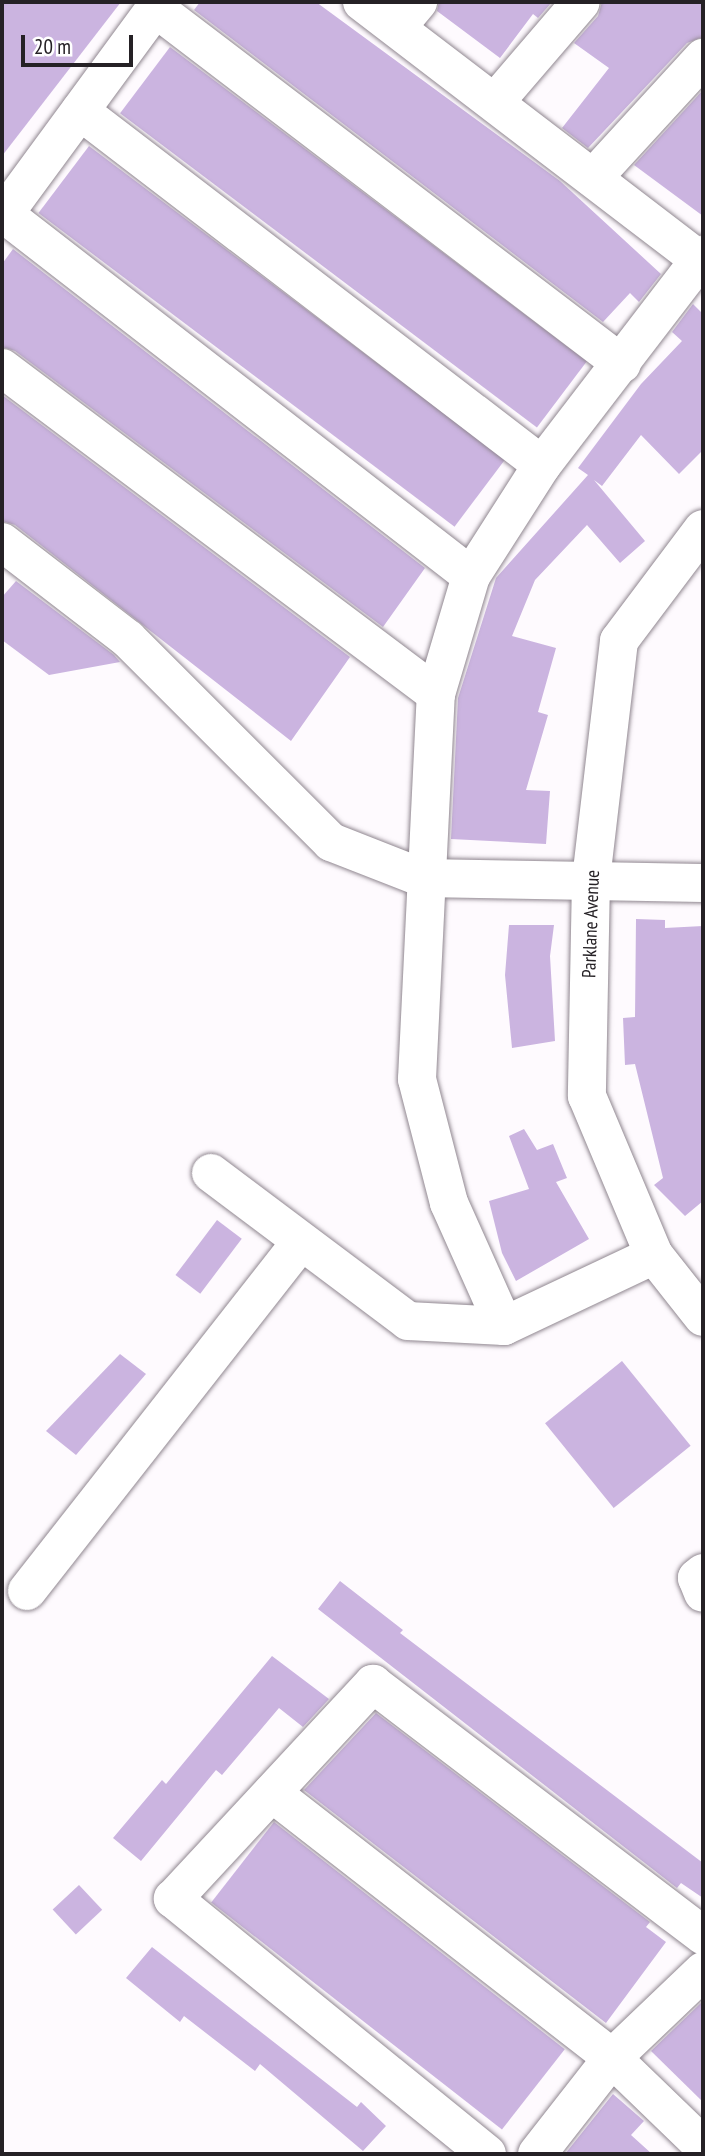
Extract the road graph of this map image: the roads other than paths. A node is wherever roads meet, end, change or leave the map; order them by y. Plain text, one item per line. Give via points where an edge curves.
1 (362, 2) edge
2 (581, 2) edge
3 (158, 5) edge
4 (408, 15) edge
5 (703, 58) edge
6 (496, 101) junction
7 (80, 111) junction
8 (593, 178) junction
9 (3, 216) edge
10 (701, 257) edge
11 (622, 364) junction
12 (2, 368) edge
13 (542, 465) junction
14 (703, 529) edge
15 (2, 542) edge
16 (471, 576) junction
17 (436, 694) junction
18 (423, 878) junction
19 (591, 879) junction
20 (703, 883) edge
21 (211, 1173) dead end
22 (301, 1241) junction
23 (654, 1255) junction
24 (703, 1317) edge
25 (504, 1326) junction
26 (703, 1573) edge
27 (27, 1591) dead end
28 (703, 1593) edge
29 (272, 1793) junction
30 (703, 1935) edge
31 (703, 1971) edge
32 (612, 2058) junction
33 (703, 2146) edge
34 (487, 2154) edge
35 (537, 2154) edge

1 - 4 street
2 - 6 street
3 - 7 street
3 - 11 street
4 - 6 street
5 - 8 street
6 - 8 street
7 - 9 street
7 - 13 street
8 - 10 street
9 - 16 street
10 - 11 street
11 - 13 street
12 - 17 street
13 - 16 street
14 - 19 street, Parklane Avenue via 619,641
15 - 18 street via 128,639 331,842
16 - 17 street
17 - 18 street
18 - 19 street
18 - 25 street via 417,1079 449,1203
19 - 20 street
19 - 23 street, Parklane Avenue via 587,1096
21 - 22 street
22 - 25 street via 408,1321
22 - 27 street
23 - 24 street, Parklane Avenue
23 - 25 street
26 - 28 street via 697,1578
29 - 30 street via 373,1684
29 - 32 street
29 - 34 street via 173,1899
31 - 32 street
32 - 33 street
32 - 35 street

